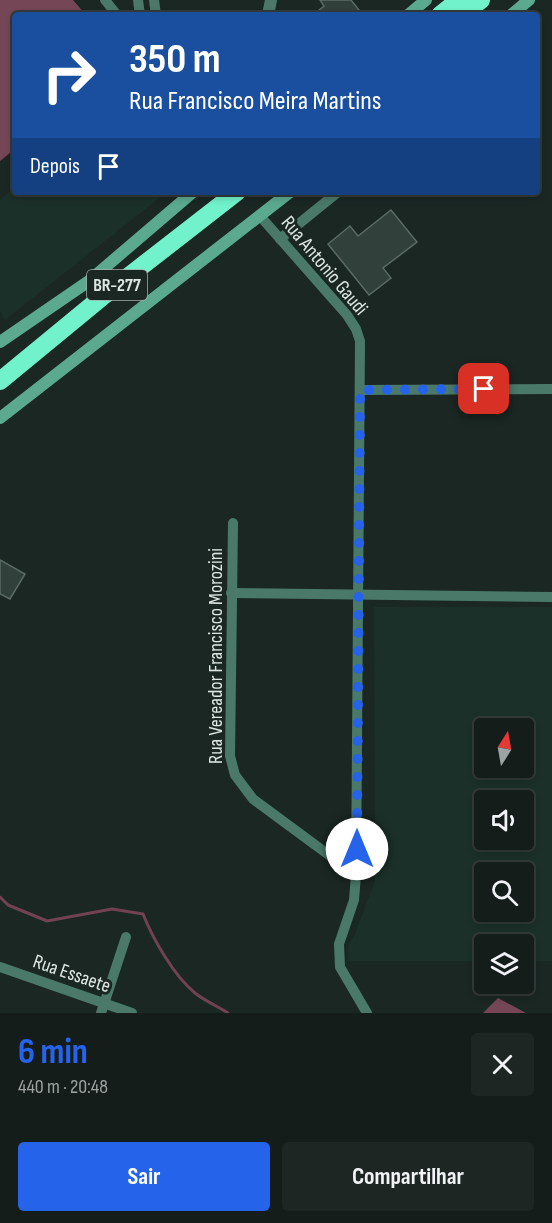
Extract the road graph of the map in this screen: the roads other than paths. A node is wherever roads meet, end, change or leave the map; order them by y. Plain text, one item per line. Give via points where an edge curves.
1 (105, 0) edge
2 (426, 0) edge
3 (459, 0) edge
4 (481, 0) edge
5 (529, 0) edge
6 (115, 12) edge
7 (412, 12) edge
8 (444, 12) edge
9 (465, 12) edge
10 (515, 12) edge
11 (189, 195) edge
12 (215, 195) edge
13 (233, 195) edge
14 (286, 195) edge
15 (334, 195) edge
16 (260, 216) junction
17 (280, 239) junction
18 (0, 342) edge
19 (0, 366) edge
20 (0, 381) edge
21 (552, 389) edge
22 (360, 390) junction
23 (0, 418) edge
24 (233, 523) dead end
25 (231, 593) junction
26 (357, 595) junction
27 (552, 597) edge
28 (356, 875) junction
29 (126, 937) dead end
30 (0, 968) edge
31 (103, 1008) edge
32 (132, 1013) edge
33 (367, 1013) edge

1 - 6 street
2 - 7 main road
3 - 8 highway
4 - 9 highway
5 - 10 main road
11 - 18 main road via 89,281
12 - 19 highway, BR-277
13 - 20 highway, BR-277
14 - 16 main road
15 - 17 street
16 - 17 street, Rua Antonio Gaudi
16 - 23 main road
17 - 22 street, Rua Antonio Gaudi via 356,329 360,341
21 - 22 street
22 - 26 street, Rua Antonio Gaudi
24 - 25 street, Rua Vereador Francisco Morozini
25 - 26 street
25 - 28 street, Rua Vereador Francisco Morozini via 230,756 234,775 253,799
26 - 27 street
26 - 28 street, Rua Antonio Gaudi
28 - 33 street, Rua Antonio Gaudi via 354,900 339,944 340,967
29 - 31 street
30 - 31 street, Rua Essaete
31 - 32 street, Rua Essaete

